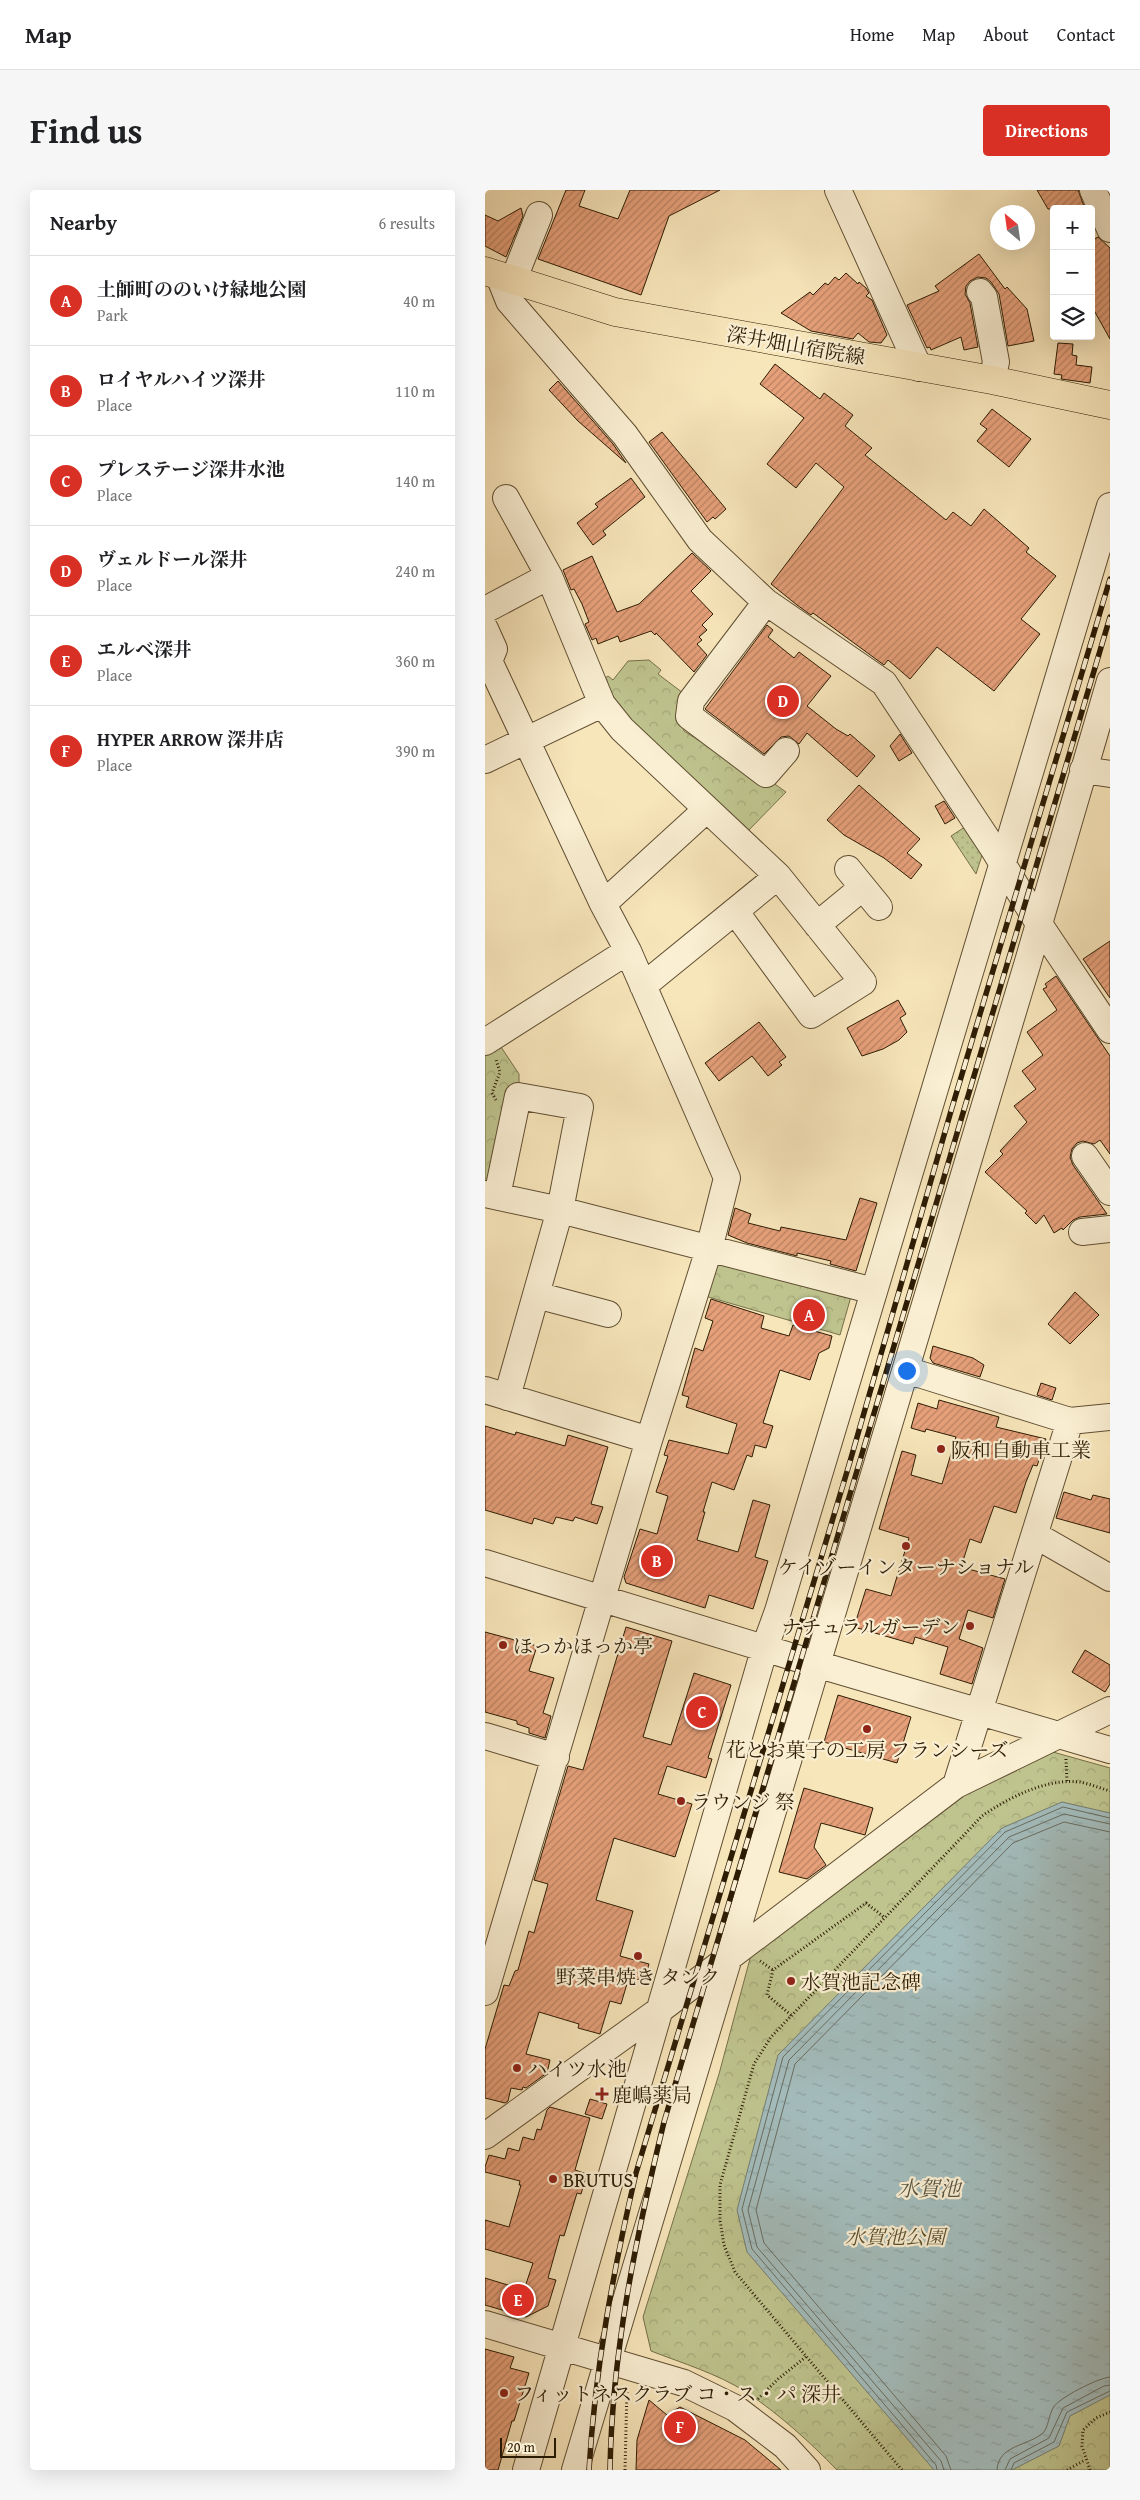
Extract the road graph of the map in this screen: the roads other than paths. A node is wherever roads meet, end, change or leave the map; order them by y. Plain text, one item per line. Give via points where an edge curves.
1 (838, 190) edge
2 (1093, 190) edge
3 (539, 215) dead end
4 (1110, 228) edge
5 (499, 276) edge
6 (980, 292) dead end
7 (919, 368) junction
8 (992, 380) junction
9 (1110, 405) edge
10 (506, 498) dead end
11 (1110, 506) edge
12 (549, 576) junction
13 (766, 602) junction
14 (485, 610) edge
15 (485, 629) edge
16 (487, 662) edge
17 (1110, 681) edge
18 (602, 704) junction
19 (528, 740) junction
20 (786, 751) dead end
21 (485, 760) edge
22 (1083, 770) junction
23 (1110, 774) edge
24 (707, 809) junction
25 (1002, 862) junction
26 (778, 876) junction
27 (863, 888) dead end
28 (603, 904) junction
29 (735, 911) junction
30 (1039, 924) junction
31 (817, 925) junction
32 (628, 951) junction
33 (643, 986) junction
34 (1110, 1030) edge
35 (488, 1048) edge
36 (1085, 1156) dead end
37 (1110, 1192) edge
38 (491, 1195) edge
39 (560, 1210) junction
40 (1110, 1229) edge
41 (1082, 1232) dead end
42 (709, 1249) junction
43 (874, 1291) junction
44 (536, 1295) junction
45 (608, 1314) dead end
46 (906, 1370) junction
47 (496, 1394) edge
48 (1110, 1418) edge
49 (1070, 1421) junction
50 (649, 1440) junction
51 (1035, 1535) junction
52 (485, 1563) edge
53 (1110, 1578) edge
54 (603, 1598) junction
55 (765, 1647) junction
56 (815, 1664) junction
57 (1110, 1710) edge
58 (979, 1712) junction
59 (485, 1736) edge
60 (1062, 1746) junction
61 (1110, 1750) edge
62 (556, 1756) junction
63 (957, 1785) junction
64 (730, 1957) junction
65 (485, 1992) edge
66 (661, 2009) junction
67 (485, 2136) edge
68 (485, 2324) edge
69 (563, 2347) junction
70 (609, 2360) junction
71 (526, 2470) edge
72 (575, 2470) edge
73 (807, 2470) edge

1 - 7 street
2 - 4 street
3 - 5 street
5 - 7 main road, 深井畑山宿院線 via 615,312
5 - 13 street via 509,301 625,435 700,540
6 - 8 street via 984,297 996,362
7 - 8 main road, 深井畑山宿院線
8 - 9 main road, 深井畑山宿院線
10 - 12 street
11 - 25 street
12 - 14 street
12 - 18 street
13 - 20 street via 691,701 689,716 766,774
13 - 25 street via 884,683
15 - 16 street via 494,649
16 - 19 street
17 - 22 street
18 - 19 street
18 - 24 street via 622,729
19 - 21 street
19 - 28 street
22 - 23 street
22 - 30 street
24 - 26 street
24 - 28 street
25 - 30 street
25 - 43 street
26 - 29 street
26 - 31 street
27 - 31 street
28 - 32 street
29 - 31 street via 811,1015 863,982
29 - 33 street
30 - 34 street
30 - 46 street
32 - 33 street
32 - 35 street
33 - 42 street via 727,1178
36 - 37 street
38 - 39 street
38 - 39 street via 518,1096 580,1107
39 - 42 street
39 - 44 street
40 - 41 street
42 - 43 street
42 - 50 street
43 - 55 street
44 - 45 street
44 - 47 street
46 - 49 street
46 - 56 street
47 - 50 street
48 - 49 street
49 - 51 street
50 - 54 street
51 - 53 street
51 - 58 street
52 - 54 street
54 - 55 street
54 - 62 street
55 - 56 street
55 - 66 street
56 - 58 street
56 - 64 street
57 - 60 street
58 - 60 street
58 - 63 street
59 - 62 street
60 - 61 street
60 - 63 street
62 - 65 street
63 - 64 street
64 - 66 street
64 - 70 street
66 - 67 street
66 - 69 street
68 - 69 street
69 - 70 street
69 - 71 street
70 - 72 street
70 - 73 street via 684,2383 735,2408 785,2446

